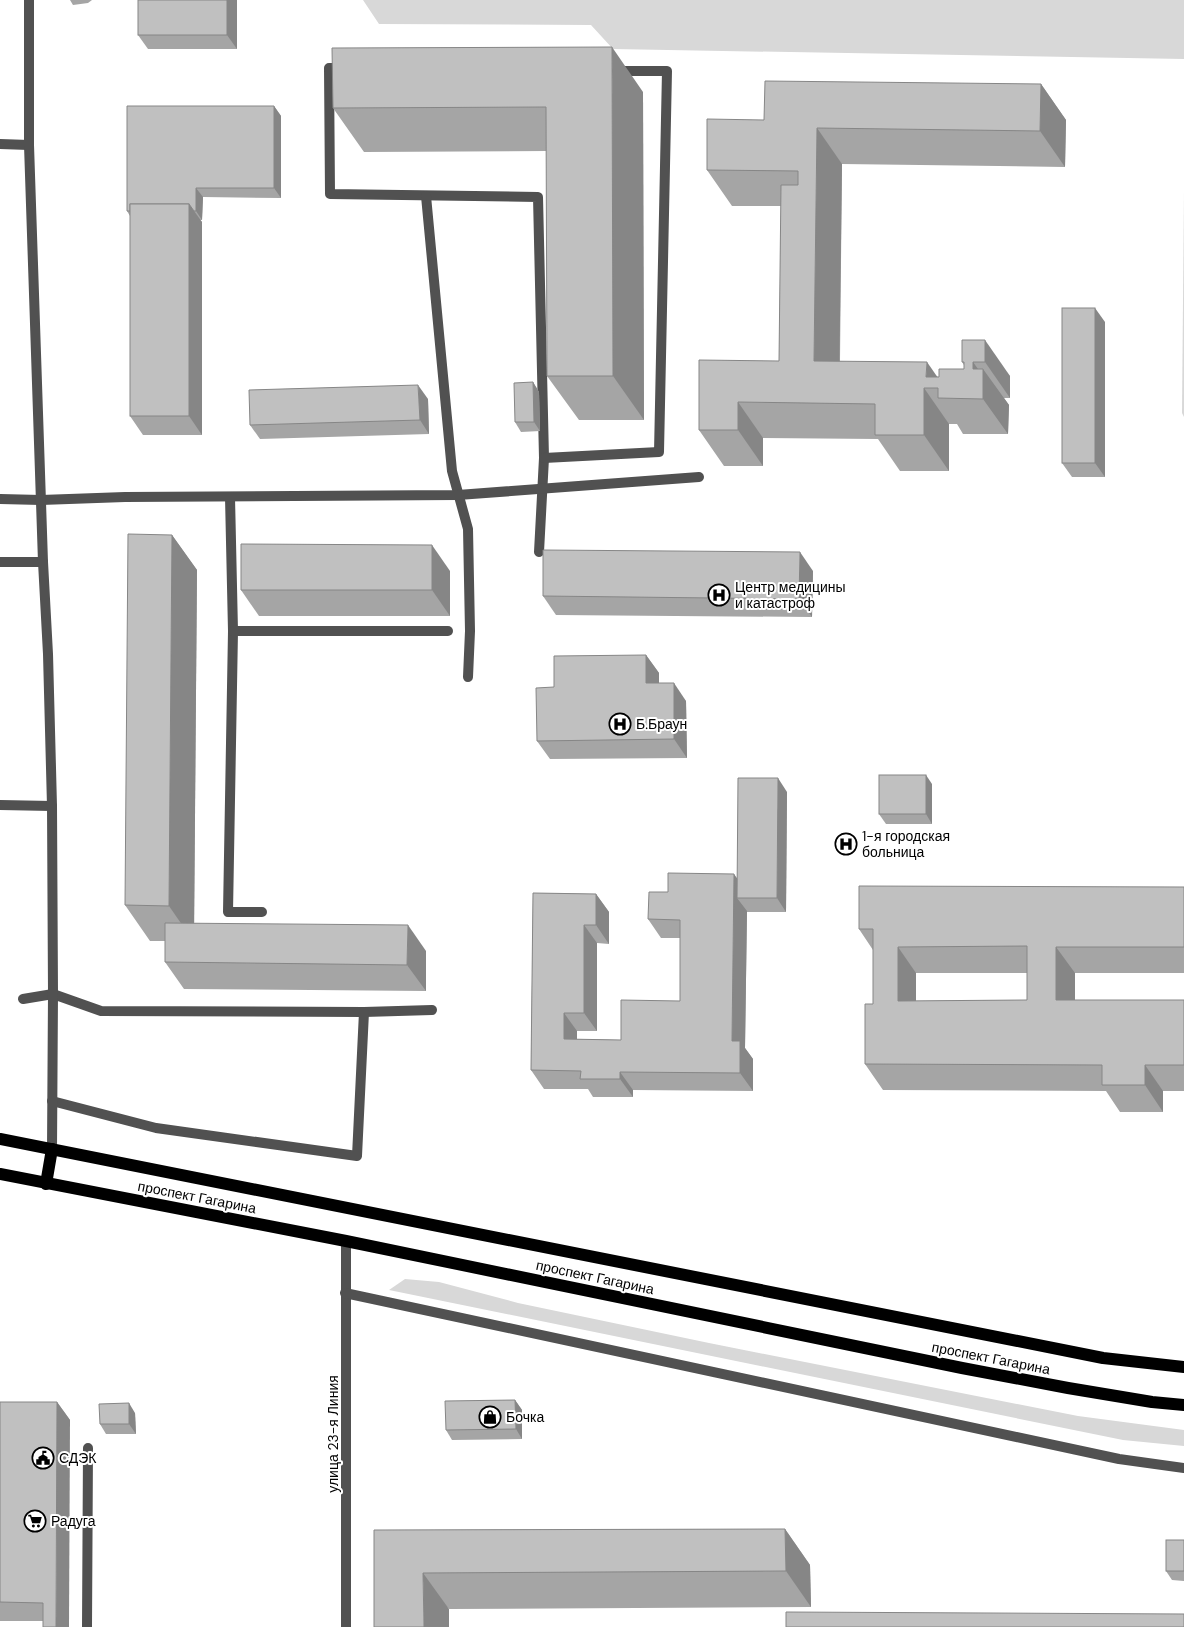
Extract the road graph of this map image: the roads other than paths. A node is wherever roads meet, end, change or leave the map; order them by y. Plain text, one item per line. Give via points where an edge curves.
1 (29, 0) edge
2 (358, 68) edge
3 (609, 70) edge
4 (0, 144) edge
5 (29, 145) junction
6 (426, 196) junction
7 (544, 458) junction
8 (700, 477) dead end
9 (543, 488) junction
10 (458, 495) junction
11 (230, 497) junction
12 (0, 499) edge
13 (41, 500) junction
14 (539, 552) dead end
15 (0, 562) edge
16 (43, 562) junction
17 (233, 631) junction
18 (448, 631) dead end
19 (468, 677) dead end
20 (0, 804) edge
21 (52, 806) junction
22 (262, 912) dead end
23 (53, 994) junction
24 (23, 999) dead end
25 (432, 1010) dead end
26 (364, 1012) junction
27 (52, 1101) junction
28 (0, 1139) edge
29 (52, 1149) junction
30 (0, 1174) edge
31 (46, 1184) junction
32 (346, 1241) junction
33 (346, 1292) junction
34 (1184, 1367) edge
35 (1184, 1405) edge
36 (88, 1448) dead end
37 (1184, 1468) edge
38 (87, 1627) edge
39 (346, 1627) edge

1 - 5 street
2 - 6 street via 329,68 330,194
3 - 7 street via 668,72 659,452
4 - 5 street
5 - 13 street
6 - 7 street via 538,198
6 - 10 street via 452,471
7 - 9 street
8 - 9 street
9 - 10 street
9 - 14 street
10 - 11 street
10 - 19 street via 468,529
11 - 13 street
11 - 17 street
12 - 13 street
13 - 16 street
15 - 16 street
16 - 21 street
17 - 18 street
17 - 22 street via 228,912
20 - 21 street
21 - 23 street
23 - 24 street
23 - 26 street via 101,1011
23 - 27 street
25 - 26 street
26 - 27 street via 357,1156 156,1128
27 - 29 street
28 - 29 main road, проспект Гагарина
29 - 31 main road
29 - 34 main road, проспект Гагарина via 1103,1358
30 - 31 main road, проспект Гагарина
31 - 32 main road, проспект Гагарина
32 - 33 street, улица 23-я Линия
32 - 35 main road, проспект Гагарина via 962,1368
33 - 37 street via 1119,1459
33 - 39 street, улица 23-я Линия
36 - 38 street

